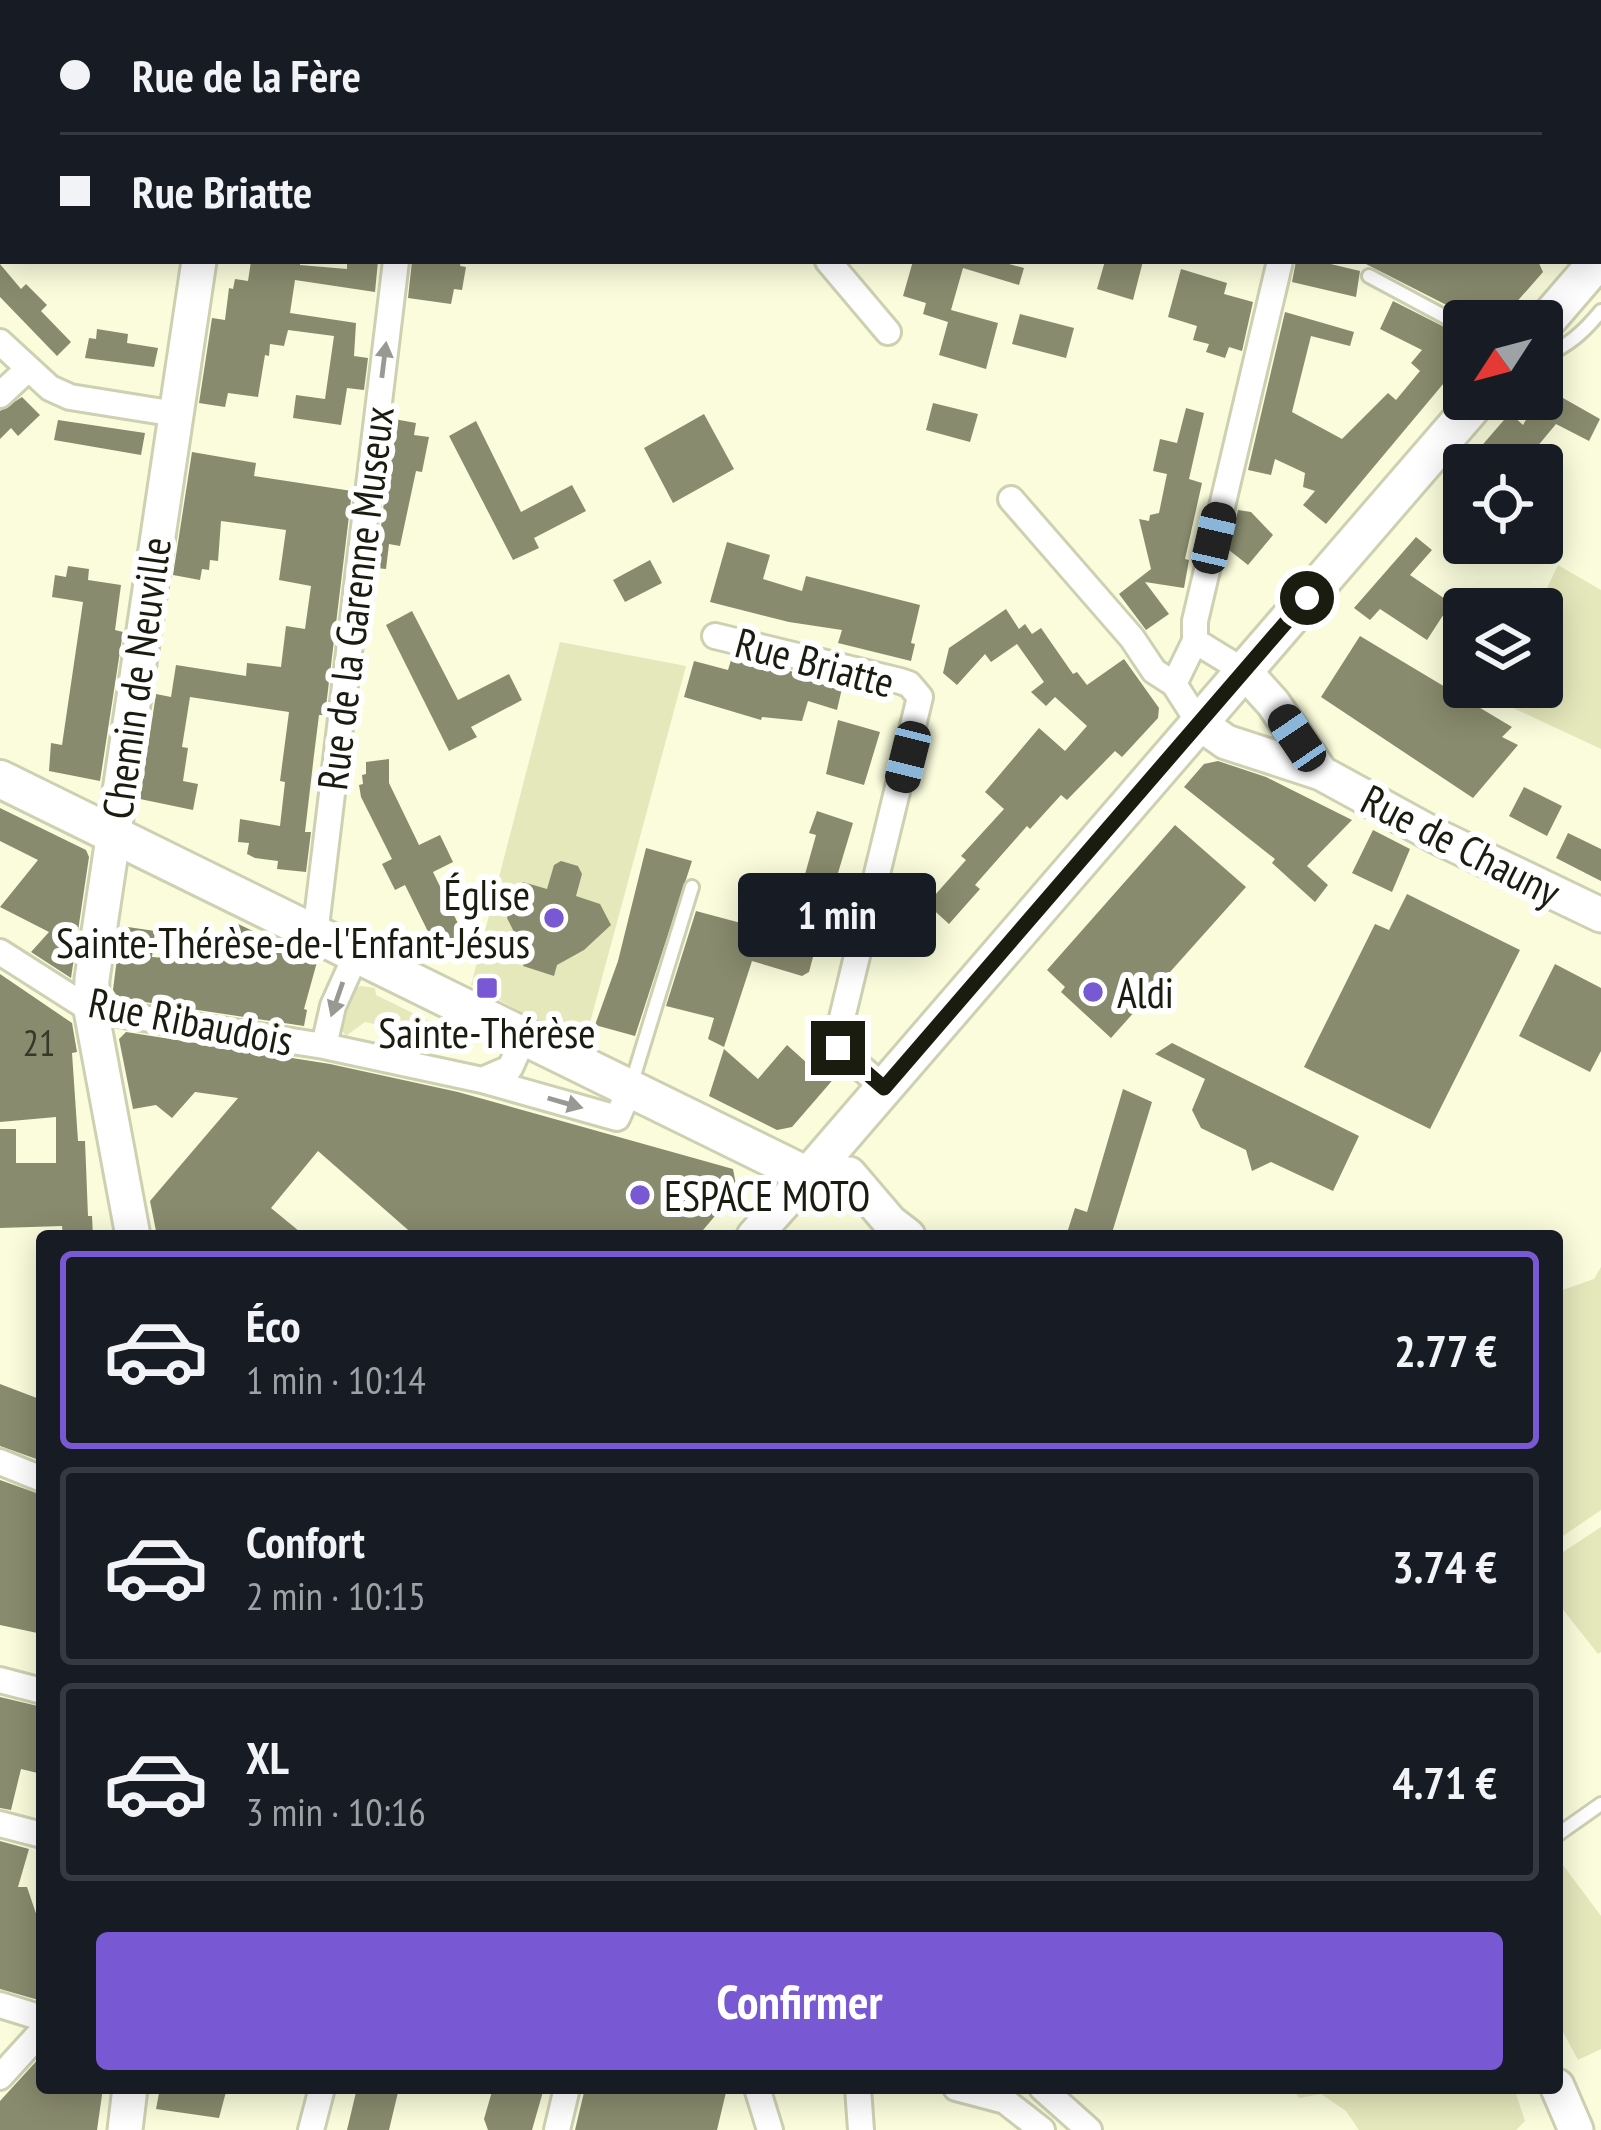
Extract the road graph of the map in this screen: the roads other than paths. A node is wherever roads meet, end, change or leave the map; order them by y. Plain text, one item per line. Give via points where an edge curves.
1 (199, 264) edge
2 (396, 264) edge
3 (831, 264) edge
4 (1271, 264) edge
5 (1596, 264) edge
6 (1369, 276) dead end
7 (1563, 302) edge
8 (1601, 311) edge
9 (1443, 316) edge
10 (888, 332) dead end
11 (0, 342) edge
12 (1563, 348) edge
13 (28, 368) junction
14 (0, 394) edge
15 (176, 414) junction
16 (1461, 420) edge
17 (1011, 499) dead end
18 (715, 636) dead end
19 (1195, 641) junction
20 (1244, 671) junction
21 (1174, 684) junction
22 (1199, 723) junction
23 (1321, 773) junction
24 (0, 779) edge
25 (113, 836) junction
26 (692, 887) dead end
27 (1601, 915) edge
28 (315, 935) junction
29 (0, 952) edge
30 (356, 955) junction
31 (91, 1010) junction
32 (524, 1036) junction
33 (325, 1046) junction
34 (482, 1080) junction
35 (884, 1088) junction
36 (629, 1089) junction
37 (808, 1176) junction
38 (133, 1230) edge
39 (759, 1230) edge
40 (893, 1230) edge
41 (0, 1462) edge
42 (36, 1477) edge
43 (0, 1680) edge
44 (36, 1689) edge
45 (1601, 1804) edge
46 (0, 1824) edge
47 (1563, 1831) edge
48 (36, 1833) edge
49 (0, 2005) edge
50 (36, 2016) edge
51 (36, 2038) edge
52 (0, 2077) edge
53 (129, 2094) edge
54 (320, 2094) edge
55 (565, 2094) edge
56 (759, 2094) edge
57 (858, 2094) edge
58 (979, 2094) edge
59 (1033, 2094) edge
60 (1045, 2094) edge
61 (1560, 2094) edge
62 (1013, 2120) edge
63 (125, 2130) edge
64 (311, 2130) edge
65 (556, 2130) edge
66 (770, 2130) edge
67 (861, 2130) edge
68 (1042, 2130) edge
69 (1089, 2130) edge
70 (1576, 2130) edge

1 - 15 main road, Chemin de Neuville
28 -> 2 street, Rue de la Garenne Museux
3 - 10 street
4 - 19 street
5 - 7 main road
6 - 9 lane
8 - 12 lane
11 - 13 street
13 - 14 street
13 - 15 street via 70,397
15 - 25 main road, Chemin de Neuville
16 - 20 main road
17 - 21 street via 1154,671
18 - 35 street, Rue Briatte via 900,681 920,697 838,1048
19 - 20 street
19 - 21 street
20 - 22 main road
20 - 23 main road, Rue de Chauny
21 - 22 street
22 - 23 main road, Rue de Chauny via 1226,742
22 - 35 main road
23 - 27 main road, Rue de Chauny
24 - 25 main road
25 - 28 main road
25 - 31 main road, Chemin de Neuville
26 - 36 lane
28 - 30 main road
29 - 31 street, Rue Ribaudois
30 - 32 main road
30 -> 33 street, Rue Ribaudois
31 - 33 street, Rue Ribaudois
31 - 38 main road, Chemin de Neuville
32 - 34 street via 510,1068
32 - 36 main road
33 - 34 street, Rue Ribaudois
34 -> 36 street, Rue Ribaudois via 617,1118
35 - 37 main road
36 - 37 main road
37 - 39 main road
37 - 40 main road via 849,1174
41 - 42 street
43 - 44 street
45 - 47 lane
46 - 48 street
49 - 50 street
51 - 52 street
53 - 63 main road
54 - 64 street
55 - 65 street
56 - 66 street
57 - 67 street
58 - 62 street via 1005,2101
59 - 62 street
60 - 69 street
61 - 70 main road
62 - 68 street

